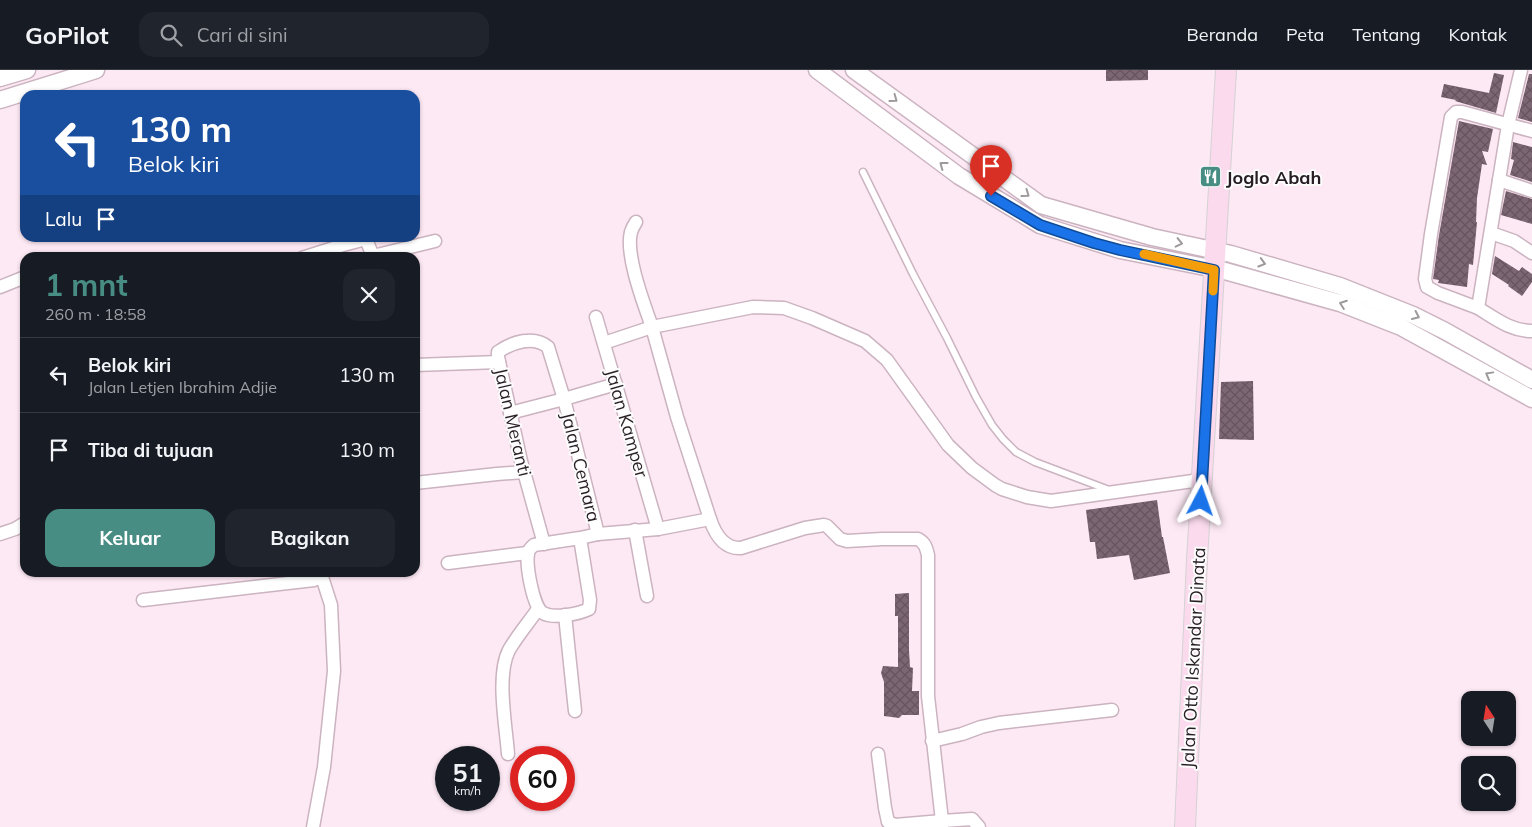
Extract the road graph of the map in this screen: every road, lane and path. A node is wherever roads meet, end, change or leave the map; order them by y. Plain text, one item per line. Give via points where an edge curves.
1 (27, 70) edge
2 (96, 70) edge
3 (817, 70) edge
4 (854, 70) edge
5 (1226, 70) edge
6 (1521, 70) edge
7 (0, 78) edge
8 (32, 90) edge
9 (20, 94) edge
10 (0, 100) edge
11 (1508, 126) junction
12 (1532, 131) edge
13 (863, 172) dead end
14 (1499, 180) junction
15 (1532, 191) edge
16 (636, 222) dead end
17 (1490, 233) junction
18 (435, 240) dead end
19 (353, 242) edge
20 (321, 252) edge
21 (389, 252) edge
22 (1532, 253) edge
23 (1214, 260) junction
24 (20, 279) edge
25 (0, 287) edge
26 (1478, 308) junction
27 (596, 317) dead end
28 (652, 327) junction
29 (1532, 331) edge
30 (604, 343) junction
31 (548, 347) joint
32 (499, 362) junction
33 (420, 365) edge
34 (1532, 380) edge
35 (616, 384) junction
36 (1532, 398) edge
37 (564, 399) junction
38 (510, 413) junction
39 (524, 472) junction
40 (1202, 481) junction
41 (420, 482) edge
42 (1115, 491) junction
43 (710, 519) junction
44 (20, 526) edge
45 (658, 529) junction
46 (635, 530) junction
47 (0, 534) edge
48 (598, 534) junction
49 (580, 538) junction
50 (544, 544) junction
51 (527, 553) junction
52 (448, 563) dead end
53 (318, 577) edge
54 (322, 577) edge
55 (647, 596) dead end
56 (143, 600) dead end
57 (538, 609) junction
58 (565, 615) junction
59 (1112, 710) dead end
60 (575, 712) dead end
61 (932, 741) junction
62 (508, 754) dead end
63 (878, 754) dead end
64 (942, 824) edge
65 (313, 827) edge
66 (979, 827) edge
67 (1185, 827) edge

1 - 7 street
2 - 8 street
23 -> 3 street via 1120,250 1040,225 959,176
4 -> 23 street via 1041,204 1152,237
5 - 23 main road, Jalan Otto Iskandar Dinata
6 - 11 street
9 - 10 street
11 - 12 street
11 - 14 street
11 - 26 street via 1462,112 1451,117 1430,234 1427,287
13 - 42 lane via 976,397 1003,439 1016,452 1035,462
14 - 15 street
14 - 17 street
16 - 28 street via 630,244 634,271
17 - 22 street via 1514,241
17 - 26 street
18 - 21 street
19 - 20 street
23 -> 34 street via 1231,254 1340,286 1445,331
36 -> 23 street via 1402,328 1340,303 1225,271
23 - 40 main road, Jalan Otto Iskandar Dinata
24 - 25 street
26 - 29 street via 1516,330
27 - 30 street, Jalan Kamper
28 - 30 street
28 - 42 street via 753,306 784,308 865,340 887,360 948,445 972,468 1002,489 1051,501
28 - 43 street via 676,417
30 - 35 street, Jalan Kamper
31 - 32 street, Jalan Meranti via 535,340 509,345 498,352
31 - 37 street, Jalan Cemara
32 - 33 street
32 - 38 street, Jalan Meranti
35 - 37 street
35 - 45 street, Jalan Kamper
37 - 38 street
37 - 48 street, Jalan Cemara
38 - 39 street, Jalan Meranti
39 - 41 street
39 - 50 street, Jalan Meranti
40 - 42 street
40 - 67 main road, Jalan Otto Iskandar Dinata
43 - 45 street
43 - 61 street via 719,537 728,546 736,548 824,525 847,541 918,539 922,542 928,555 928,696
44 - 47 street
45 - 46 street
46 - 48 street
46 - 55 street
48 - 49 street
49 - 50 street
49 - 58 street via 589,609
50 - 51 street via 534,546
51 - 52 street
51 - 57 street
53 - 56 street
54 - 65 street via 332,605 334,670 324,767
57 - 58 street via 544,614
57 - 62 street via 509,651 503,668
58 - 60 street
59 - 61 street via 999,723
61 - 64 street
63 - 64 street via 888,822
64 - 66 street via 972,819

